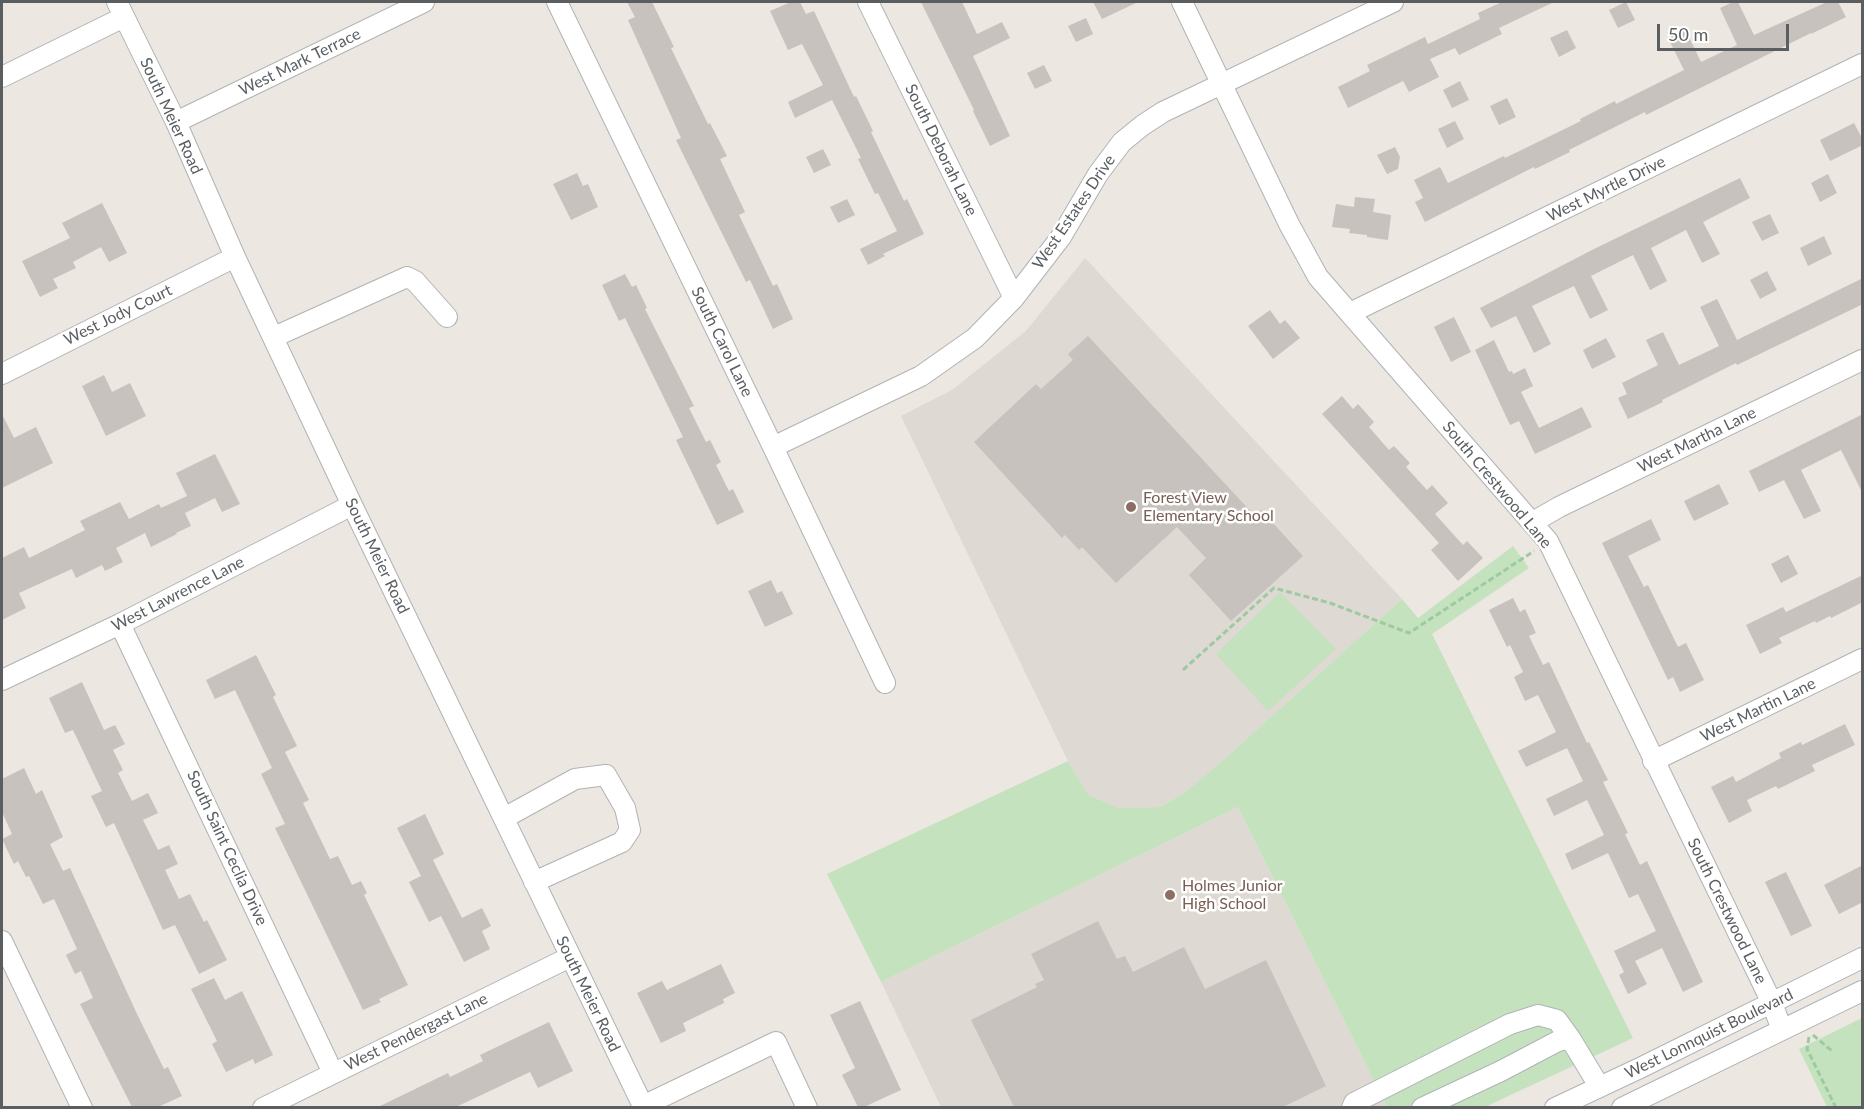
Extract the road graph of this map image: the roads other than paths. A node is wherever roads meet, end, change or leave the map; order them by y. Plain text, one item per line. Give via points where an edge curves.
1 (424, 2) edge
2 (557, 2) edge
3 (868, 2) edge
4 (1182, 2) edge
5 (1393, 2) edge
6 (121, 9) edge
7 (1863, 64) edge
8 (2, 77) edge
9 (1221, 86) junction
10 (176, 122) junction
11 (235, 257) junction
12 (1014, 298) junction
13 (1350, 313) junction
14 (447, 317) dead end
15 (274, 337) junction
16 (1863, 360) edge
17 (2, 374) edge
18 (774, 447) junction
19 (352, 505) junction
20 (1533, 522) junction
21 (120, 624) junction
22 (1863, 659) edge
23 (2, 680) edge
24 (885, 683) dead end
25 (1653, 761) junction
26 (504, 818) junction
27 (534, 882) junction
28 (2, 941) edge
29 (570, 957) junction
30 (1863, 958) edge
31 (1863, 991) edge
32 (1772, 1003) junction
33 (1782, 1030) junction
34 (1570, 1038) junction
35 (1640, 1068) junction
36 (333, 1072) junction
37 (1599, 1086) junction
38 (1656, 1100) edge
39 (82, 1107) edge
40 (263, 1107) edge
41 (644, 1107) edge
42 (807, 1107) edge
43 (1352, 1107) edge
44 (1422, 1107) edge
45 (1555, 1107) edge
46 (1622, 1107) edge

1 - 10 street, West Mark Terrace
2 - 18 street, South Carol Lane
3 - 12 street, South Deborah Lane
4 - 9 street, South Crestwood Lane
5 - 9 street, West Estates Drive
6 - 8 street
6 - 10 street, South Meier Road
7 - 13 street, West Myrtle Drive
9 - 12 street, West Estates Drive via 1163,112 1122,142 1061,237
9 - 13 street, South Crestwood Lane via 1318,277
10 - 11 street, South Meier Road
11 - 15 street, South Meier Road
11 - 17 street, West Jody Court
12 - 18 street, West Estates Drive via 975,338 921,376
13 - 20 street, South Crestwood Lane
14 - 15 street via 407,277
15 - 19 street, South Meier Road
16 - 20 street, West Martha Lane
18 - 24 street, South Carol Lane
19 - 21 street, West Lawrence Lane
19 - 26 street, South Meier Road
20 - 25 street, South Crestwood Lane via 1548,541
21 - 23 street, West Lawrence Lane
21 - 36 street, South Saint Ceclia Drive
22 - 25 street, West Martin Lane
25 - 32 street, South Crestwood Lane
26 - 27 street, South Meier Road
26 - 27 street via 575,778 606,775 625,808 630,830 622,842
27 - 29 street, South Meier Road
28 - 39 street
29 - 36 street, West Pendergast Lane
29 - 41 street, South Meier Road
30 - 32 street, West Lonnquist Boulevard
31 - 33 street, West Lonnquist Boulevard
32 - 33 street, South Crestwood Lane
32 - 35 street, West Lonnquist Boulevard
33 - 38 street, West Lonnquist Boulevard
34 - 37 street
34 - 43 street via 1557,1020 1538,1015 1510,1024
34 - 44 street
35 - 37 street, West Lonnquist Boulevard
35 - 38 street
36 - 40 street, West Pendergast Lane
37 - 45 street, West Lonnquist Boulevard
38 - 46 street, West Lonnquist Boulevard
41 - 42 street via 776,1042

